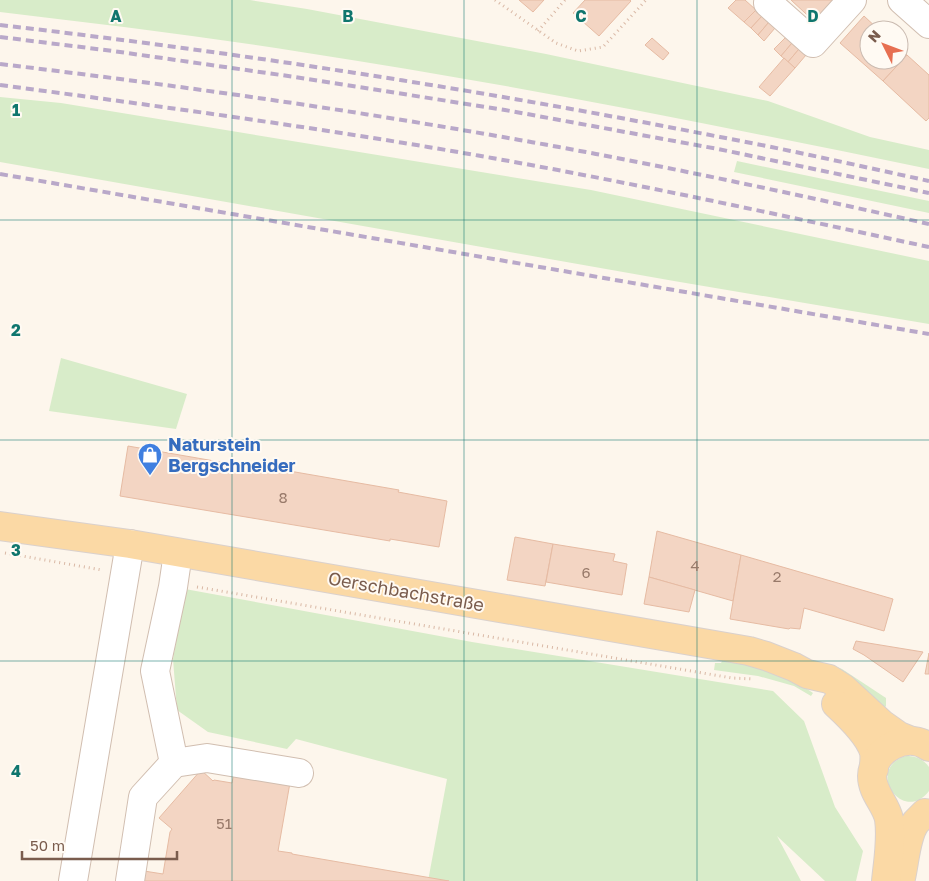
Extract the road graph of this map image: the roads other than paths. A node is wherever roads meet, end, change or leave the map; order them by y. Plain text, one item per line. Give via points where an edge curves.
1 (852, 0) edge
2 (902, 0) edge
3 (768, 3) dead end
4 (929, 24) edge
5 (0, 526) edge
6 (130, 544) junction
7 (178, 553) junction
8 (807, 674) junction
9 (919, 744) edge
10 (174, 763) junction
11 (874, 768) junction
12 (299, 773) dead end
13 (880, 800) junction
14 (927, 811) edge
15 (73, 881) edge
16 (130, 881) edge
17 (886, 881) edge
18 (901, 881) edge

1 - 3 street via 813,43
2 - 4 street
5 - 6 main road, Oerschbachstraße
6 - 7 main road, Oerschbachstraße
6 - 15 street
7 - 8 main road, Oerschbachstraße via 749,651
7 - 10 street via 155,671
8 - 9 main road, Oerschbachstraße via 844,688 882,724
8 - 11 main road, Oerschbachstraße via 866,736 874,753
9 - 11 main road via 898,742 879,757
10 - 12 street via 207,758
10 - 16 street via 143,797
11 - 13 main road, Oerschbachstraße via 874,788
13 - 14 main road via 901,813
13 - 17 main road, Oerschbachstraße via 889,819
14 - 18 main road via 912,831

